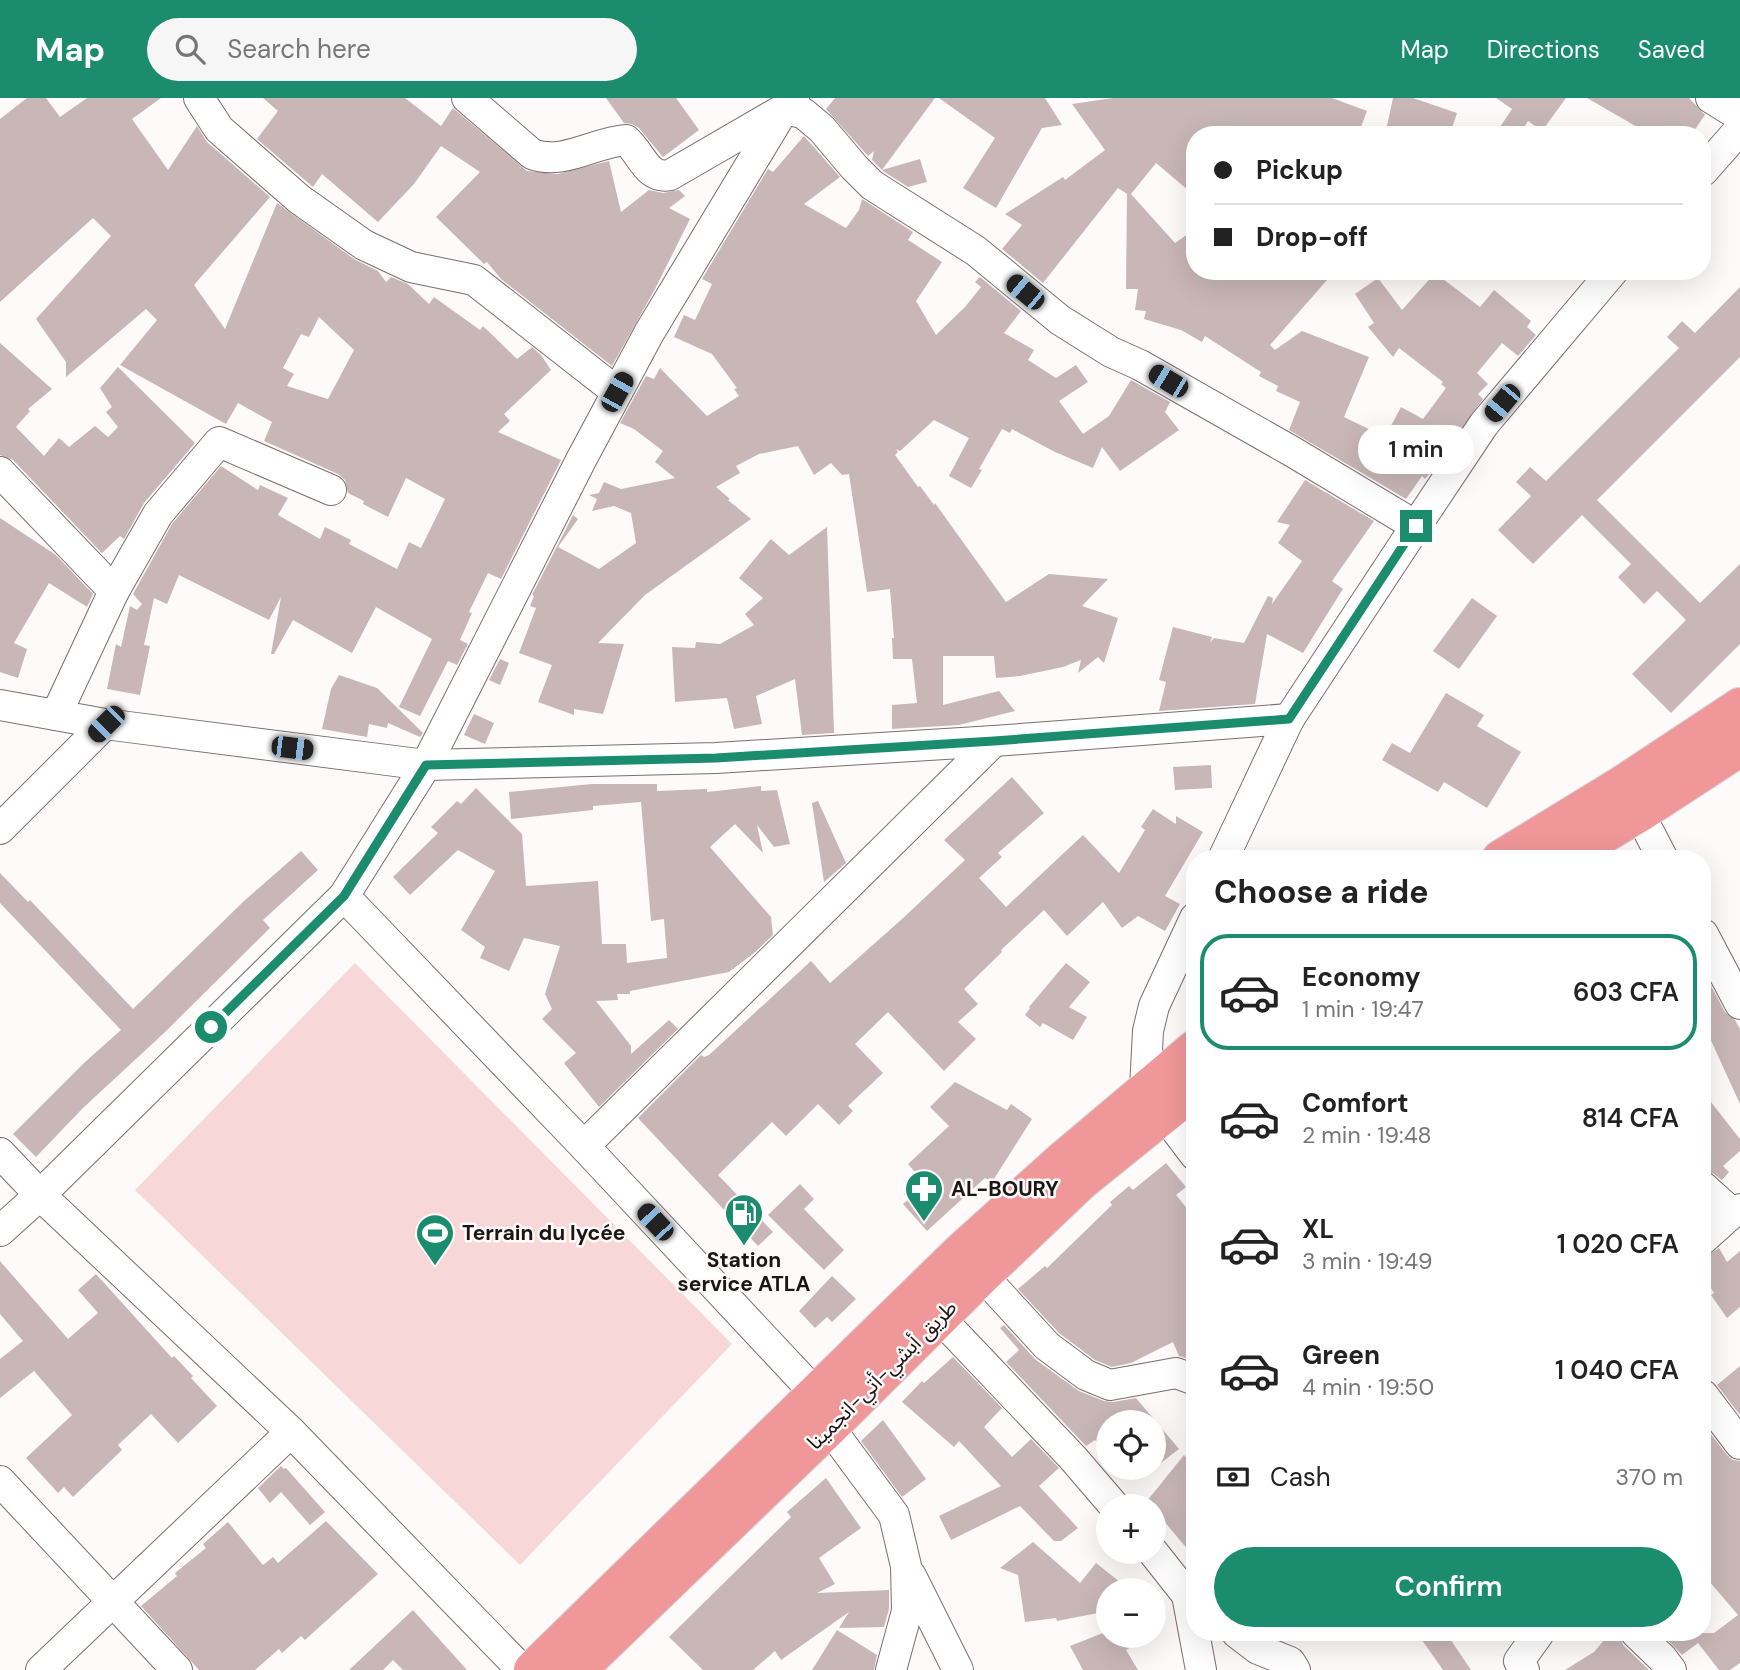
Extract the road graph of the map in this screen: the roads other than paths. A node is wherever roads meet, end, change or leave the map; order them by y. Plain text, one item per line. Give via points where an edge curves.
1 (200, 98) edge
2 (467, 98) edge
3 (1711, 98) edge
4 (788, 102) edge
5 (1740, 116) edge
6 (1740, 129) edge
7 (1711, 162) edge
8 (1604, 280) edge
9 (617, 392) junction
10 (0, 472) edge
11 (331, 490) dead end
12 (1416, 526) junction
13 (114, 591) junction
14 (0, 705) edge
15 (1740, 708) edge
16 (56, 715) junction
17 (1289, 719) junction
18 (106, 724) junction
19 (994, 741) junction
20 (1740, 747) edge
21 (426, 765) junction
22 (1639, 813) junction
23 (0, 829) edge
24 (1227, 850) edge
25 (1516, 850) edge
26 (1577, 850) edge
27 (1658, 850) edge
28 (344, 896) junction
29 (1186, 937) edge
30 (1711, 949) edge
31 (1740, 1004) edge
32 (1186, 1061) edge
33 (1186, 1092) edge
34 (1154, 1102) junction
35 (1186, 1143) edge
36 (584, 1146) junction
37 (0, 1153) edge
38 (1711, 1193) edge
39 (40, 1195) junction
40 (1736, 1211) edge
41 (0, 1231) edge
42 (1711, 1232) edge
43 (982, 1275) junction
44 (940, 1318) junction
45 (1186, 1377) edge
46 (1711, 1406) edge
47 (822, 1410) junction
48 (291, 1432) junction
49 (1740, 1444) edge
50 (0, 1481) edge
51 (1104, 1494) edge
52 (1163, 1564) edge
53 (906, 1566) junction
54 (1186, 1592) edge
55 (112, 1602) junction
56 (1197, 1641) edge
57 (1248, 1641) edge
58 (1533, 1641) edge
59 (1644, 1641) edge
60 (41, 1670) edge
61 (177, 1670) edge
62 (522, 1670) edge
63 (533, 1670) edge
64 (577, 1670) edge
65 (891, 1670) edge
66 (958, 1670) edge
67 (1201, 1670) edge
68 (1295, 1670) edge
69 (1524, 1670) edge
70 (1671, 1670) edge

1 - 9 street via 219,129 299,199 353,238 411,267 474,280
2 - 4 street via 543,159 626,140 660,177
3 - 5 street
4 - 9 street
4 - 12 street via 822,130 873,185 976,251 1060,320
6 - 7 street
8 - 12 street via 1484,424
9 - 21 street
10 - 13 street
11 - 13 street via 219,442 158,514
12 - 17 street
13 - 16 street
14 - 16 street
15 - 25 highway
16 - 18 street
17 - 19 street
17 - 24 street
18 - 21 street
18 - 23 street
19 - 21 street via 716,758
19 - 36 street
20 - 22 highway
21 - 28 street
22 - 26 highway
22 - 27 street
28 - 36 street
28 - 39 street
29 - 34 street via 1154,1006 1148,1031
30 - 31 street
32 - 34 highway
33 - 34 highway, طريق أبشي-أتي-انجمينا
34 - 35 street
34 - 43 highway, طريق أبشي-أتي-انجمينا via 1081,1181
34 - 47 highway via 961,1252
36 - 47 street
37 - 39 street
38 - 40 street
39 - 41 street
39 - 48 street
40 - 42 street
43 - 44 highway, طريق أبشي-أتي-انجمينا
43 - 45 street via 1047,1346 1086,1375 1110,1385 1176,1373
44 - 47 highway, طريق أبشي-أتي-انجمينا
44 - 51 street
46 - 49 street
47 - 53 street via 894,1515
47 - 63 highway
47 - 64 highway, طريق أبشي-أتي-انجمينا
48 - 55 street
48 - 62 street
50 - 55 street
52 - 54 street
53 - 65 street via 907,1611
53 - 66 street
55 - 60 street
55 - 61 street
56 - 67 street
57 - 68 street via 1290,1662
58 - 69 street via 1519,1661
59 - 70 street

